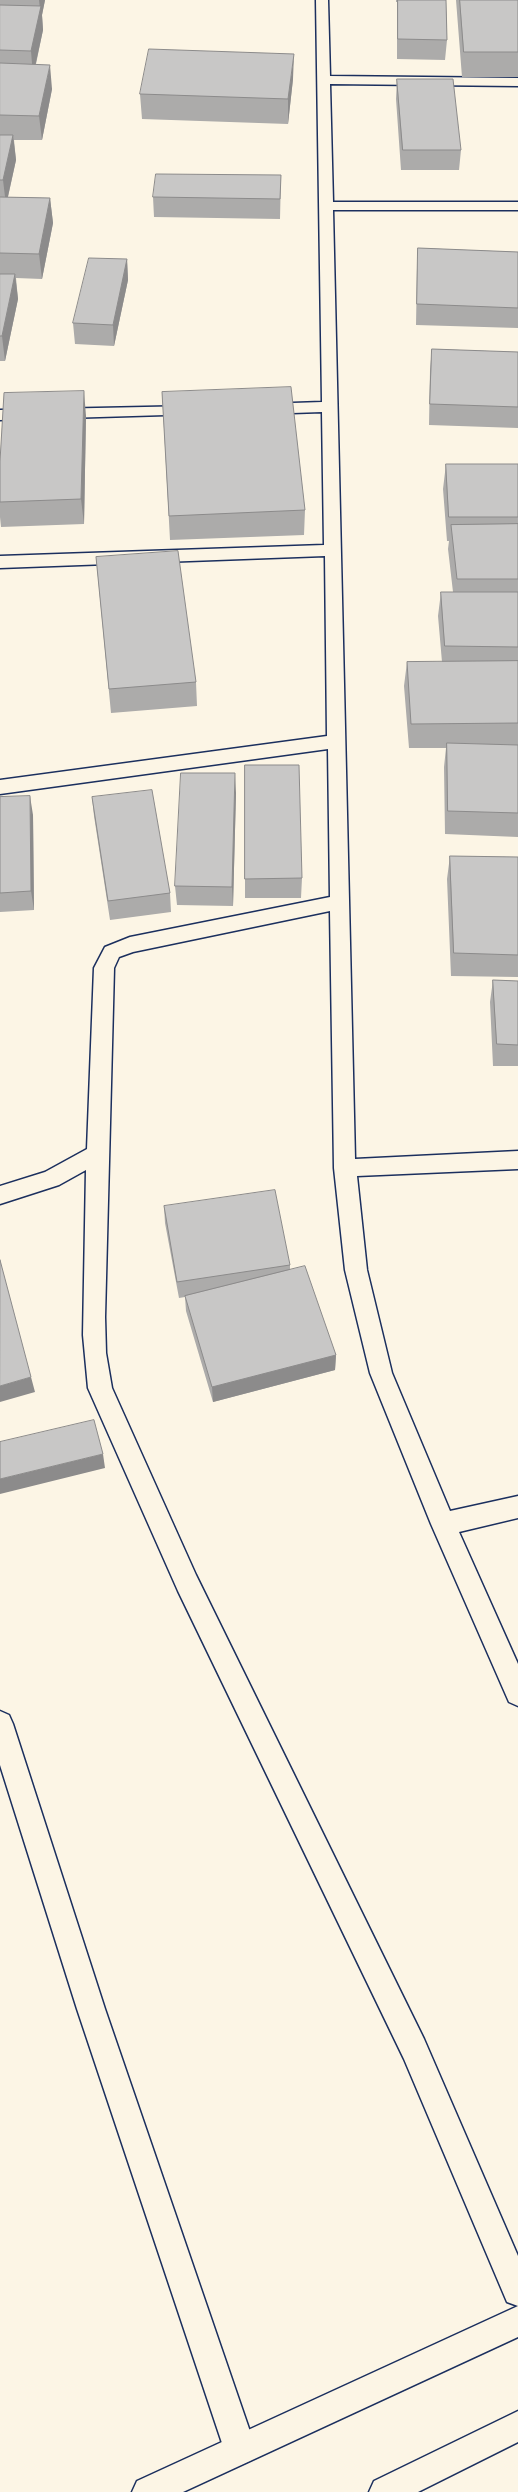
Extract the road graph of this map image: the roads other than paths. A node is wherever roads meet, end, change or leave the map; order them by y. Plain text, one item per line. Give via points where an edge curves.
1 (322, 0) edge
2 (323, 80) junction
3 (518, 82) edge
4 (326, 206) junction
5 (518, 206) edge
6 (330, 408) junction
7 (252, 409) edge
8 (212, 410) edge
9 (0, 416) edge
10 (333, 550) junction
11 (0, 562) edge
12 (337, 741) junction
13 (0, 787) edge
14 (340, 902) junction
15 (97, 1154) junction
16 (518, 1160) edge
17 (345, 1168) junction
18 (0, 1195) edge
19 (518, 1507) edge
20 (443, 1524) junction
21 (518, 1693) edge
22 (0, 1724) edge
23 (518, 2291) edge
24 (518, 2321) edge
25 (518, 2426) edge
26 (240, 2449) junction
27 (148, 2492) edge
28 (385, 2492) edge

1 - 2 street
2 - 3 street
2 - 4 street
4 - 5 street
4 - 6 street
6 - 7 street
6 - 10 street
8 - 9 street
10 - 11 street
10 - 12 street
12 - 13 street
12 - 14 street
14 - 15 street via 130,945 112,952 104,968
14 - 17 street
15 - 18 street via 51,1179
15 - 23 street via 94,1317 96,1372 100,1388 187,1583 414,2049
16 - 17 street
17 - 20 street via 356,1270 381,1372
19 - 20 street
20 - 21 street
22 - 26 street via 91,2009
24 - 26 street
25 - 28 street
26 - 27 street

